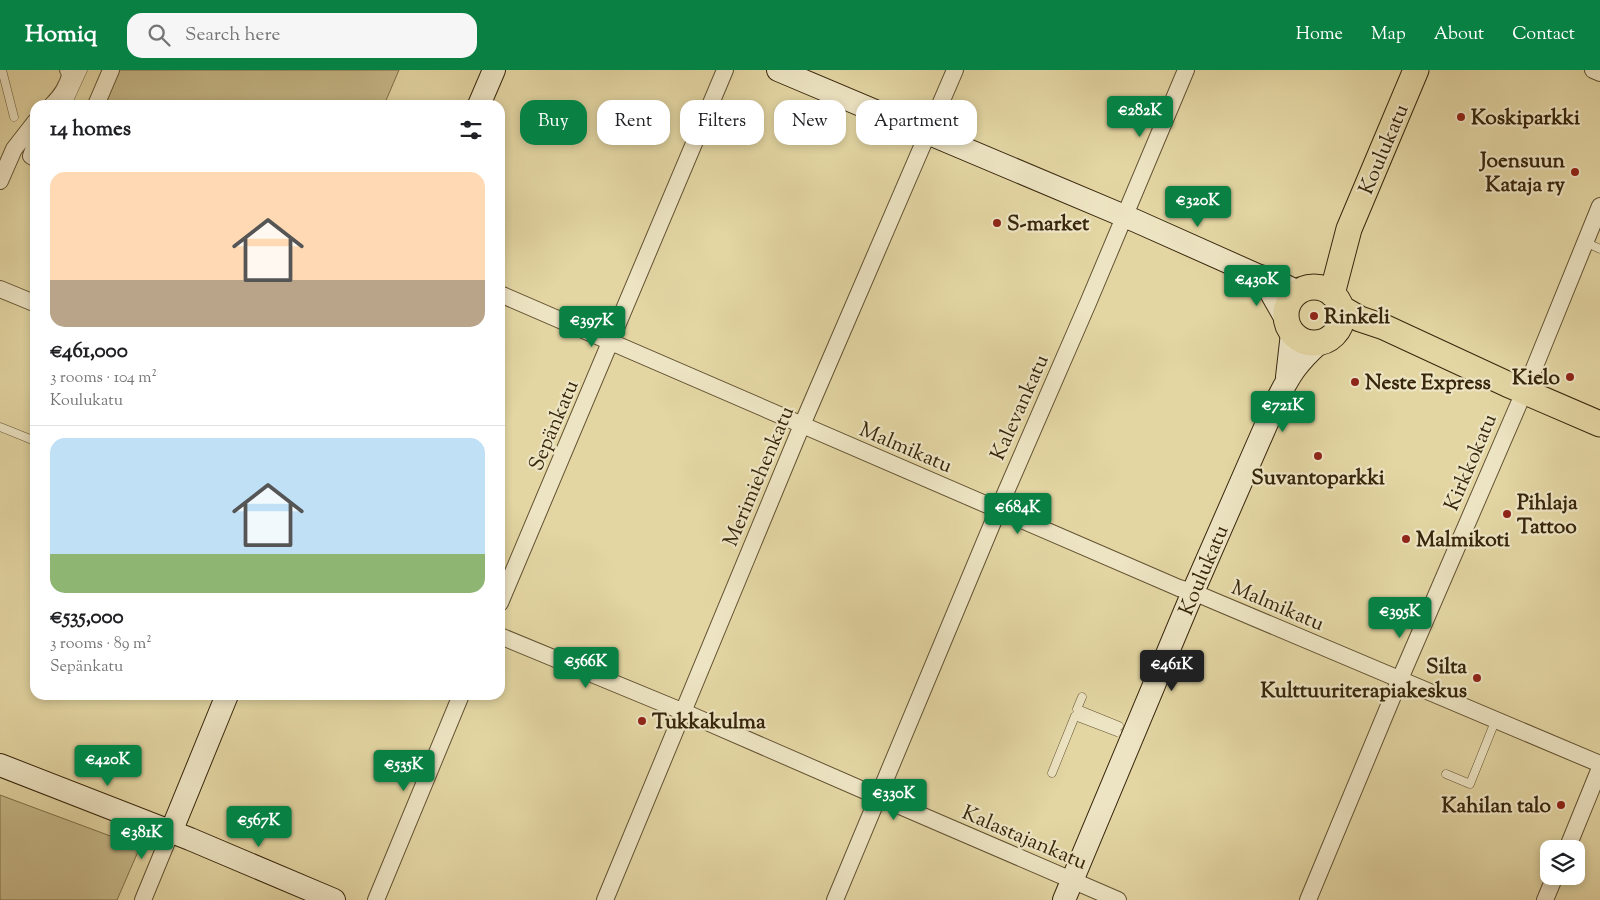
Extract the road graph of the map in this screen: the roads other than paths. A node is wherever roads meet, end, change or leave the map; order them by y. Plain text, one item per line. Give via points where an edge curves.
1 (2, 70) edge
2 (111, 70) edge
3 (494, 70) edge
4 (725, 70) edge
5 (778, 70) edge
6 (955, 70) edge
7 (1186, 70) edge
8 (1416, 70) edge
9 (1593, 70) edge
10 (78, 71) edge
11 (1600, 73) edge
12 (58, 100) edge
13 (69, 100) edge
14 (98, 100) edge
15 (481, 100) edge
16 (942, 100) edge
17 (856, 104) edge
18 (14, 117) dead end
19 (30, 128) edge
20 (922, 145) edge
21 (953, 145) edge
22 (0, 181) edge
23 (1600, 206) edge
24 (1124, 216) junction
25 (1585, 242) junction
26 (1600, 249) edge
27 (1257, 275) junction
28 (0, 289) edge
29 (1320, 295) junction
30 (505, 296) edge
31 (30, 301) edge
32 (1289, 326) junction
33 (1405, 336) junction
34 (1328, 338) junction
35 (611, 342) junction
36 (1287, 380) junction
37 (1524, 391) junction
38 (1600, 424) edge
39 (802, 425) junction
40 (0, 427) edge
41 (30, 439) edge
42 (998, 510) junction
43 (505, 591) edge
44 (1193, 592) junction
45 (505, 638) edge
46 (1400, 678) junction
47 (1082, 697) dead end
48 (225, 700) edge
49 (459, 700) edge
50 (684, 712) junction
51 (1496, 719) junction
52 (0, 764) edge
53 (1600, 764) edge
54 (1600, 768) edge
55 (1052, 773) dead end
56 (1446, 774) dead end
57 (878, 797) junction
58 (171, 832) junction
59 (1571, 840) edge
60 (1551, 885) edge
61 (1069, 890) edge
62 (143, 900) edge
63 (334, 900) edge
64 (376, 900) edge
65 (605, 900) edge
66 (835, 900) edge
67 (1118, 900) edge
68 (1308, 900) edge
69 (1545, 900) edge

1 - 18 lane
2 - 14 street
3 - 15 street
4 - 35 street, Sepänkatu
5 - 17 street
6 - 16 street, Merimiehenkatu
7 - 24 street, Kalevankatu
8 - 29 main road, Koulukatu
9 - 11 street
10 - 12 street via 71,73
10 - 13 lane
19 - 22 street via 14,149
20 - 39 street, Merimiehenkatu
21 - 24 street
23 - 25 street, Kirkkokatu
24 - 27 street
24 - 42 street, Kalevankatu
25 - 26 lane
25 - 37 street, Kirkkokatu
27 - 29 street
27 - 32 street via 1270,291
28 - 31 street
29 - 32 main road via 1290,301 1286,313
29 - 33 main road via 1360,319
29 - 34 main road via 1342,321
30 - 35 street, Malmikatu
32 - 34 main road via 1307,343
32 - 36 street, Koulukatu
33 - 34 main road via 1360,330
33 - 37 main road
34 - 36 street, Koulukatu via 1300,360
35 - 39 street, Malmikatu
35 - 43 street, Sepänkatu
36 - 44 street, Koulukatu
37 - 38 main road
37 - 46 street, Kirkkokatu
39 - 42 street, Malmikatu
39 - 50 street, Merimiehenkatu
40 - 41 lane
42 - 44 street, Malmikatu
42 - 57 street, Kalevankatu
44 - 46 street, Malmikatu
44 - 61 street, Koulukatu
45 - 50 street, Kalastajankatu
46 - 51 street, Malmikatu
46 - 68 street, Kirkkokatu
47 - 55 lane via 1077,709 1118,729 1075,716
48 - 58 street
49 - 64 street
50 - 57 street, Kalastajankatu
50 - 65 street, Merimiehenkatu
51 - 53 street, Malmikatu
51 - 56 lane via 1470,784
52 - 58 street
54 - 59 street
57 - 61 street, Kalastajankatu
57 - 66 street, Kalevankatu
58 - 62 street
58 - 63 street
60 - 69 street
61 - 67 street, Kalastajankatu

